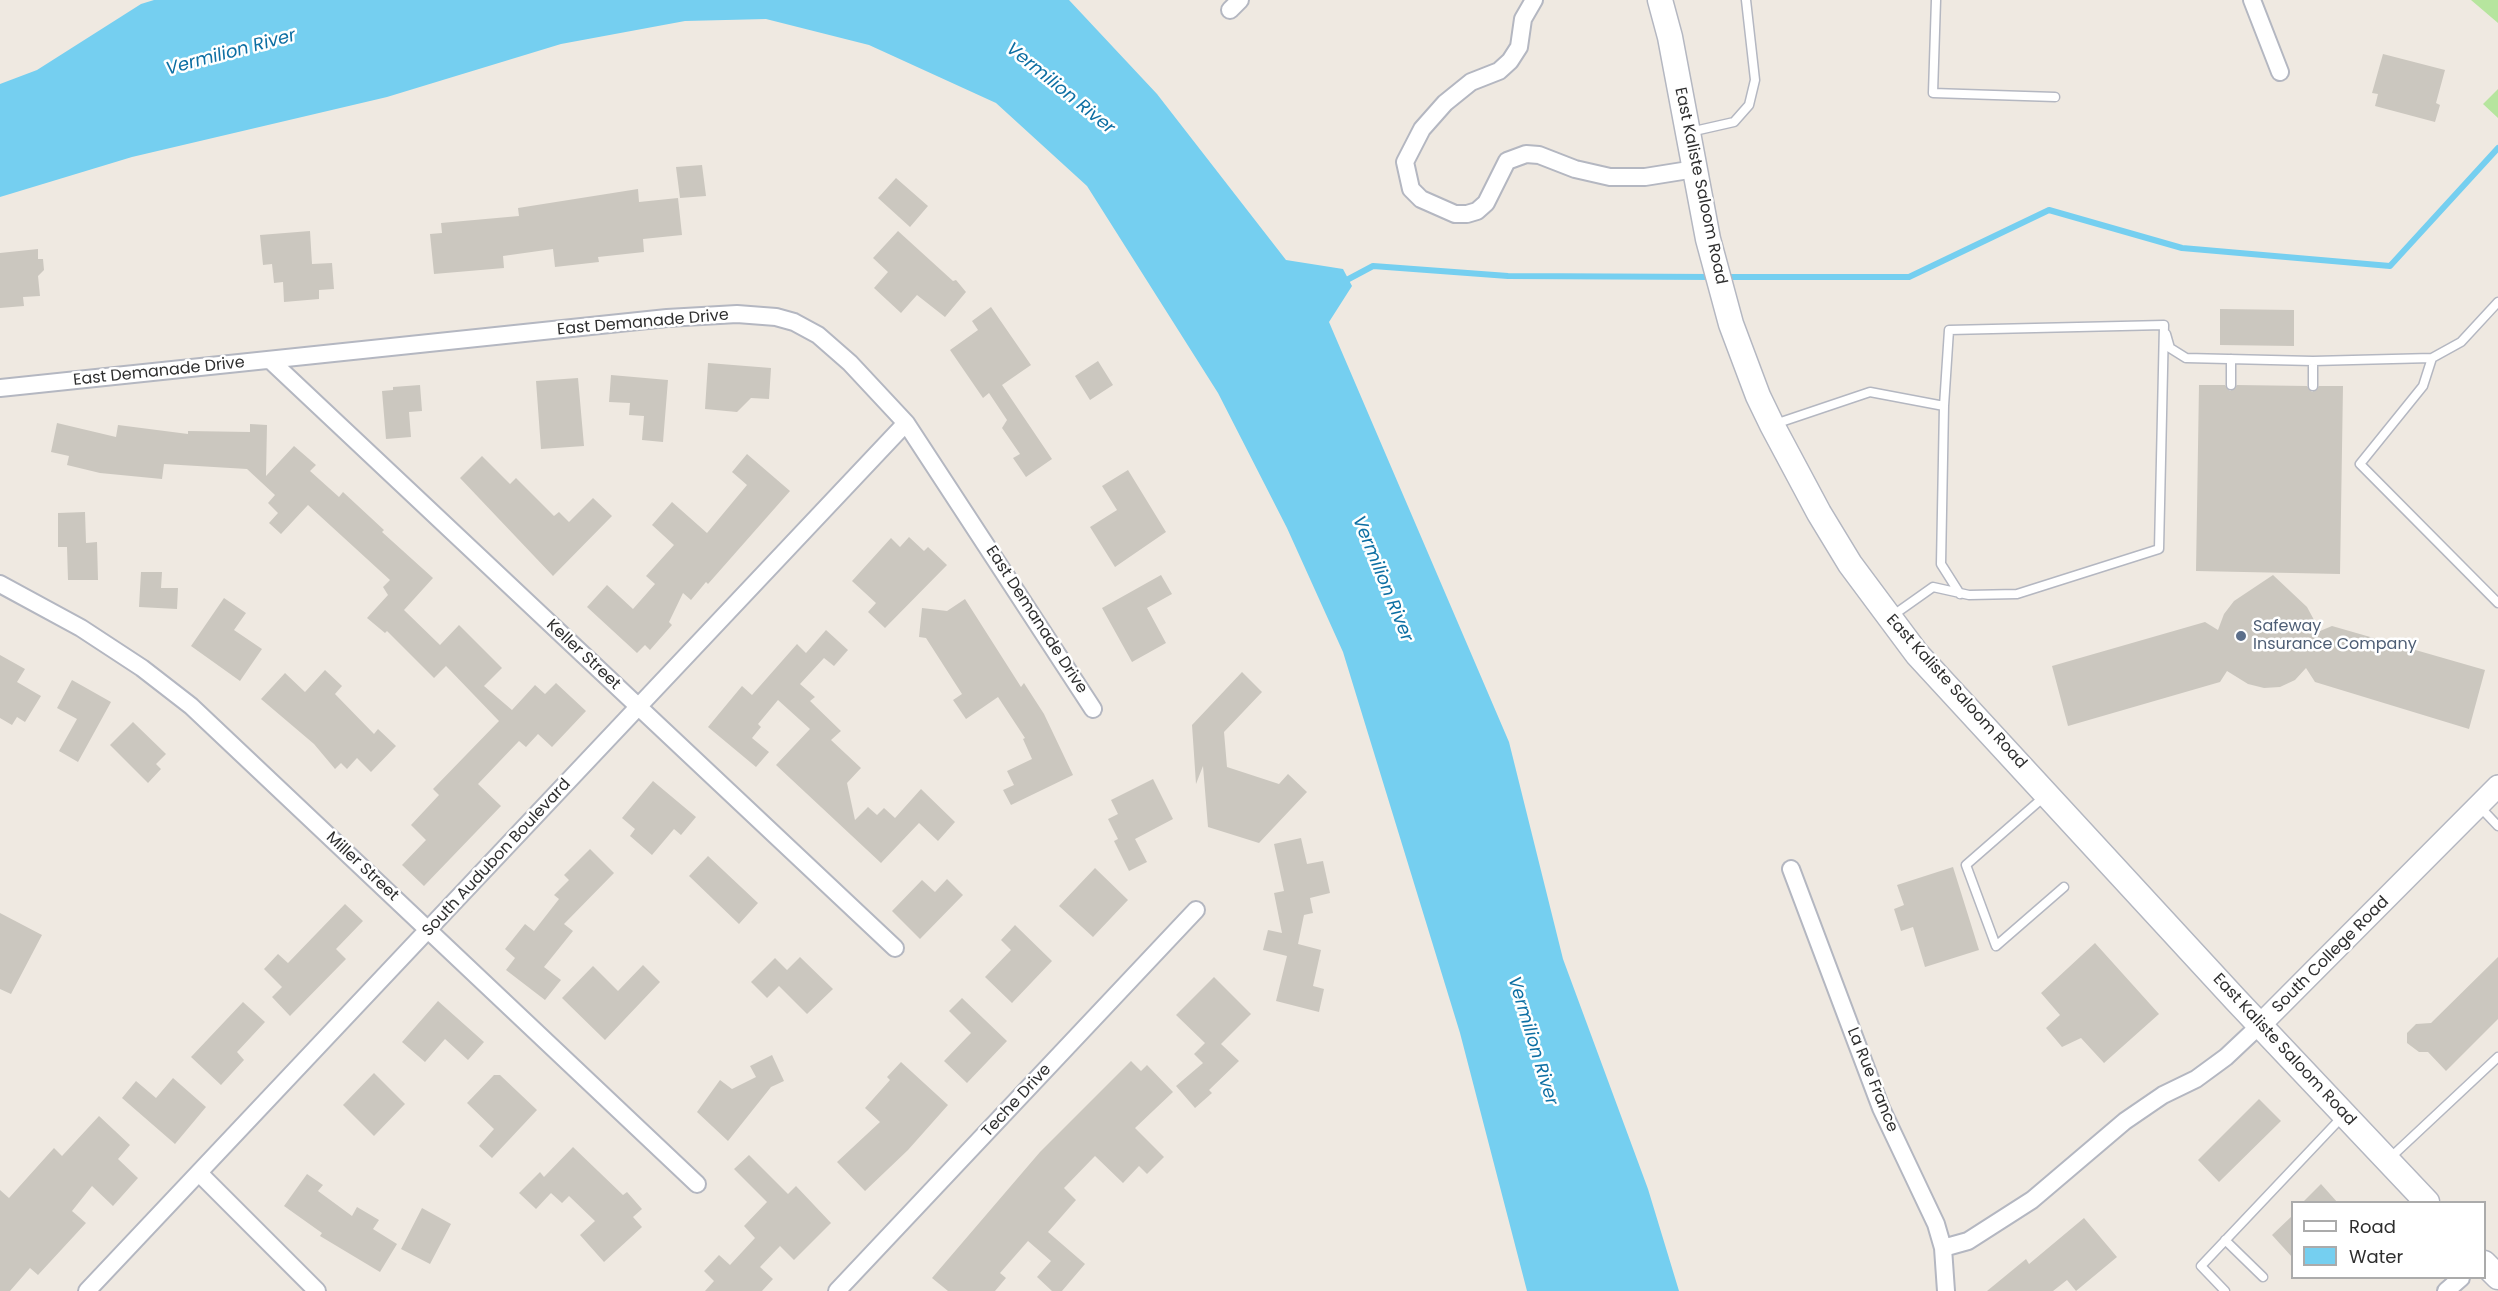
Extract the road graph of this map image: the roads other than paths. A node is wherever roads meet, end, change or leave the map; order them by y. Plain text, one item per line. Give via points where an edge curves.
1 (1534, 0) edge
2 (1660, 0) edge
3 (1746, 0) edge
4 (1936, 0) edge
5 (2252, 0) edge
6 (2280, 72) dead end
7 (2055, 97) dead end
8 (1688, 133) junction
9 (1695, 169) junction
10 (2498, 302) edge
11 (2164, 325) junction
12 (2432, 358) junction
13 (2231, 359) junction
14 (271, 361) junction
15 (2313, 361) junction
16 (2231, 385) dead end
17 (2313, 386) dead end
18 (0, 388) edge
19 (1944, 406) junction
20 (906, 423) junction
21 (1772, 425) junction
22 (0, 584) edge
23 (1960, 594) junction
24 (2498, 603) edge
25 (1888, 618) junction
26 (638, 706) junction
27 (1093, 709) dead end
28 (2498, 786) edge
29 (2048, 794) junction
30 (2479, 806) junction
31 (2498, 826) edge
32 (1791, 869) dead end
33 (2064, 887) dead end
34 (1196, 910) dead end
35 (429, 930) junction
36 (896, 948) dead end
37 (2260, 1025) junction
38 (2498, 1058) edge
39 (2344, 1114) junction
40 (2387, 1160) junction
41 (199, 1173) junction
42 (697, 1184) dead end
43 (2425, 1201) edge
44 (2225, 1240) junction
45 (1943, 1248) junction
46 (2263, 1277) dead end
47 (2460, 1279) edge
48 (87, 1291) edge
49 (317, 1291) edge
50 (837, 1291) edge
51 (1946, 1291) edge
52 (2225, 1291) edge
53 (2446, 1291) edge

1 - 9 street via 1523,19 1519,47 1510,61 1499,71 1471,82 1422,129 1405,162 1411,189 1421,199 1455,214 1467,214 1486,203 1507,161 1526,154 1610,177 1645,177
2 - 8 main road, East Kaliste Saloom Road
3 - 8 lane via 1755,80 1749,105 1734,122
4 - 7 lane via 1934,93
5 - 6 street
8 - 9 main road, East Kaliste Saloom Road
9 - 21 main road, East Kaliste Saloom Road via 1708,239 1731,324
10 - 12 lane via 2461,342
11 - 13 lane via 2170,348 2186,358
11 - 19 lane via 1949,330
11 - 23 lane via 2159,549 2017,594
12 - 15 lane
12 - 24 lane via 2423,386 2360,464
13 - 15 lane
13 - 16 lane
14 - 18 street, East Demanade Drive
14 - 20 street, East Demanade Drive via 667,318 737,314 776,317 818,335 867,379
14 - 26 street, Keller Street
15 - 17 lane
19 - 21 lane via 1870,392
19 - 23 lane via 1941,564
20 - 26 street, South Audubon Boulevard
20 - 27 street, East Demanade Drive
21 - 25 main road, East Kaliste Saloom Road via 1819,513
22 - 35 street, Miller Street via 81,628 176,693
23 - 25 lane via 1933,587
25 - 29 main road, East Kaliste Saloom Road
26 - 35 street, South Audubon Boulevard
26 - 36 street, Keller Street
28 - 30 street, South College Road
29 - 33 lane via 1966,865 1996,946
29 - 37 main road, East Kaliste Saloom Road
30 - 31 lane
30 - 37 street, South College Road
32 - 45 street, La Rue France via 1881,1108 1918,1183
34 - 50 street, Teche Drive
35 - 41 street, South Audubon Boulevard
35 - 42 street, Miller Street
37 - 39 main road, East Kaliste Saloom Road
37 - 45 street, South College Road via 2196,1079 2163,1095 2125,1121 2032,1200 1968,1241
38 - 40 lane
39 - 40 main road, East Kaliste Saloom Road
39 - 44 lane
40 - 43 main road, East Kaliste Saloom Road
41 - 48 street, South Audubon Boulevard
41 - 49 street
44 - 46 lane
44 - 52 lane via 2200,1266
45 - 51 street, La Rue France
47 - 53 street

